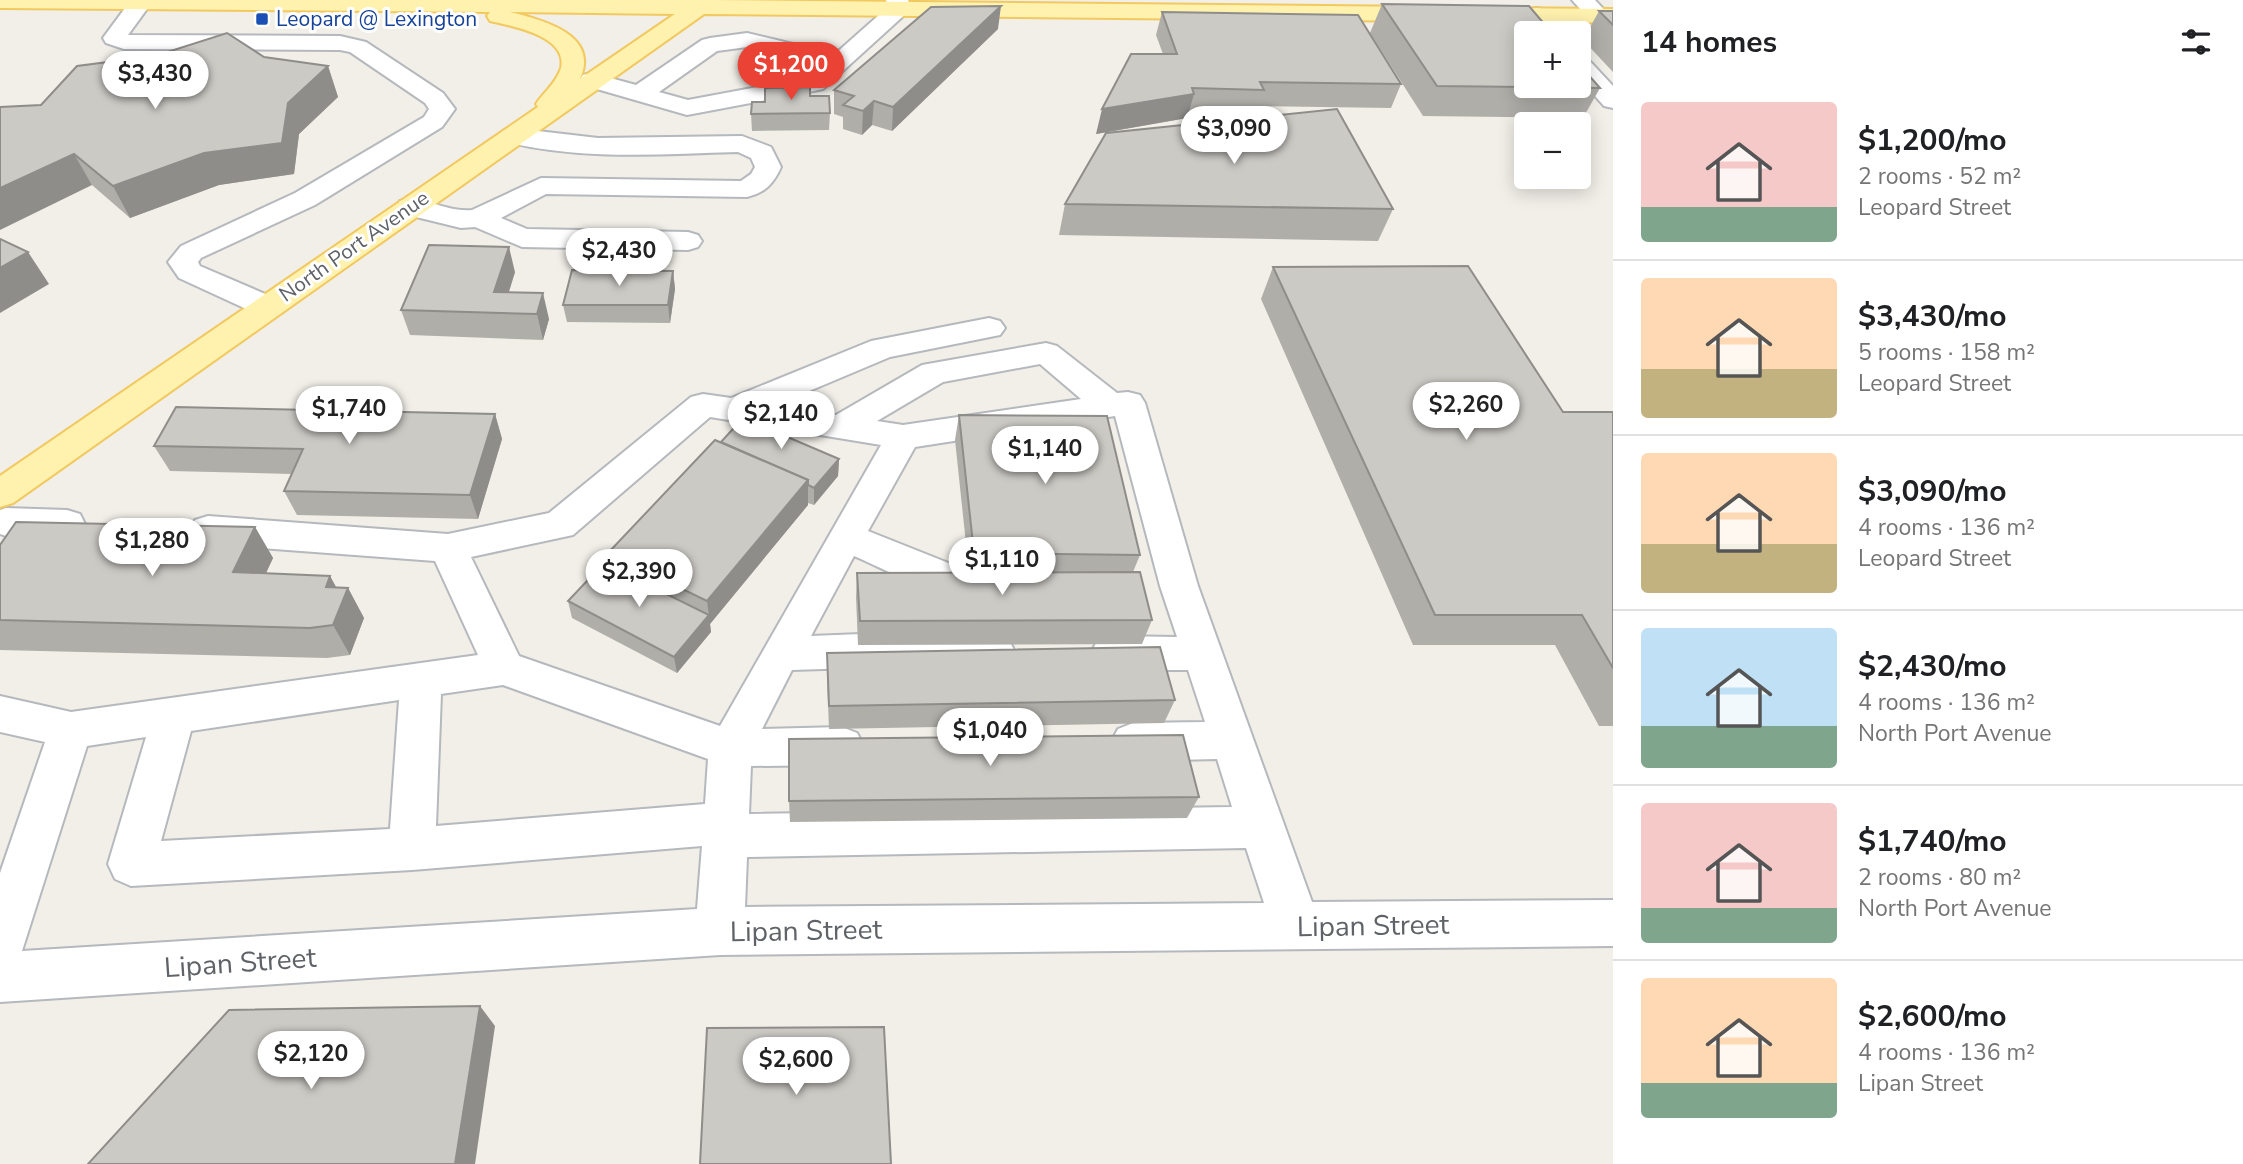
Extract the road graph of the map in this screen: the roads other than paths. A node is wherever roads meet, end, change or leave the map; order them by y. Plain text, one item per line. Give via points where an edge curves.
1 (0, 1) edge
2 (248, 1) edge
3 (141, 2) junction
4 (704, 3) edge
5 (346, 4) junction
6 (899, 4) edge
7 (1598, 10) edge
8 (1537, 15) junction
9 (1542, 21) edge
10 (839, 62) junction
11 (1591, 76) edge
12 (592, 80) junction
13 (640, 94) junction
14 (1613, 100) edge
15 (517, 132) junction
16 (410, 207) junction
17 (479, 218) junction
18 (688, 241) dead end
19 (266, 306) junction
20 (989, 328) dead end
21 (1111, 406) junction
22 (733, 410) junction
23 (841, 427) junction
24 (903, 437) junction
25 (2, 516) edge
26 (97, 524) edge
27 (177, 528) edge
28 (847, 538) junction
29 (448, 548) junction
30 (1013, 584) edge
31 (1138, 586) edge
32 (1179, 586) junction
33 (1038, 652) edge
34 (1079, 653) edge
35 (780, 654) junction
36 (1203, 654) junction
37 (504, 668) junction
38 (421, 680) junction
39 (0, 715) edge
40 (174, 715) junction
41 (71, 730) junction
42 (1233, 740) junction
43 (1093, 742) edge
44 (884, 746) edge
45 (730, 748) junction
46 (1263, 827) junction
47 (726, 830) junction
48 (412, 849) junction
49 (1613, 923) edge
50 (1296, 926) junction
51 (720, 931) junction
52 (0, 944) edge
53 (0, 977) edge

1 - 3 main road
2 - 3 main road
2 - 5 main road
3 - 19 street via 114,38 124,42 340,43 369,54 434,98 442,109 433,122 305,200 191,252 183,262 189,272
4 - 5 main road
4 - 6 main road
4 - 12 main road, North Port Avenue
5 - 15 main road via 475,12 521,22 562,39 572,49 575,61 570,78
6 - 8 main road
6 - 10 street
7 - 8 main road
8 - 9 street
10 - 13 street via 814,83 687,108
10 - 13 street via 747,40 710,45
11 - 14 street
12 - 13 street
12 - 15 main road, North Port Avenue
15 - 16 main road, North Port Avenue
15 - 17 street via 539,142 578,145 742,144 762,153 768,167 762,179 747,189 541,186
16 - 17 street via 461,220
16 - 19 main road, North Port Avenue
17 - 18 street via 522,238
19 - 25 main road, North Port Avenue
20 - 22 street via 882,348
21 - 23 street via 1046,353 934,373
21 - 24 street
21 - 32 street via 1128,403
22 - 23 street
22 - 29 street via 703,405 560,525
23 - 24 street
24 - 28 street
25 - 26 street
27 - 29 street
28 - 30 street via 958,583
28 - 35 street
29 - 37 street
31 - 32 street
32 - 36 street
33 - 35 street
34 - 36 street
35 - 45 street
36 - 42 street
37 - 38 street
37 - 45 street
38 - 40 street
38 - 48 street
39 - 41 street
40 - 41 street
40 - 48 street via 131,864
41 - 52 street
42 - 43 street
42 - 46 street
44 - 45 street
45 - 47 street
46 - 47 street
46 - 50 street
47 - 48 street
47 - 51 street
49 - 50 street, Lipan Street
50 - 51 street, Lipan Street
51 - 53 street, Lipan Street

